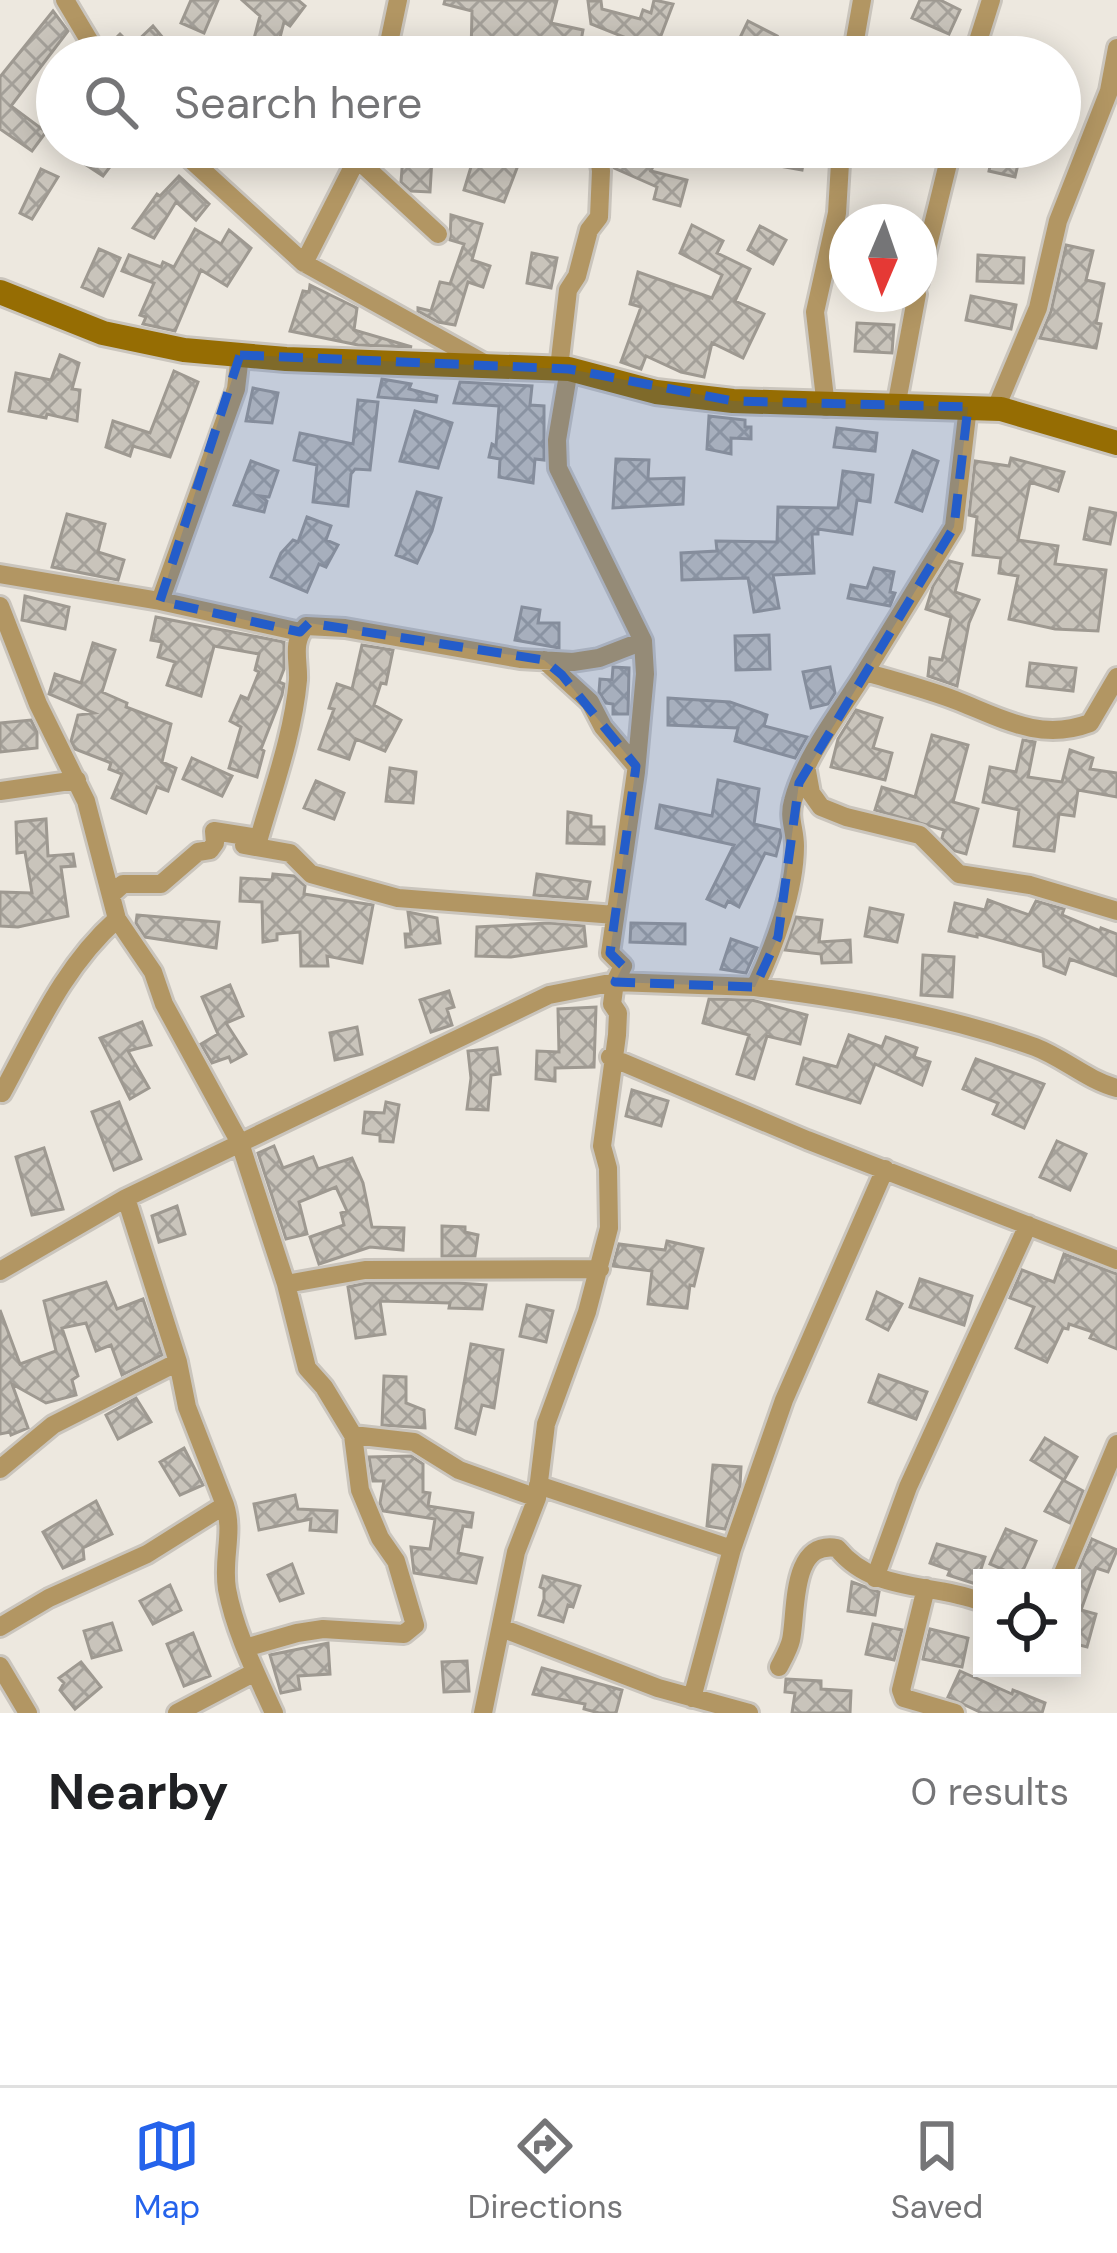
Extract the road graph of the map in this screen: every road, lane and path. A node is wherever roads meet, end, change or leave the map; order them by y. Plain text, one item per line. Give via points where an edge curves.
1 (65, 0) edge
2 (398, 0) edge
3 (862, 0) edge
4 (991, 0) edge
5 (87, 36) edge
6 (390, 36) edge
7 (856, 36) edge
8 (980, 36) edge
9 (1117, 48) edge
10 (1081, 161) edge
11 (200, 168) edge
12 (354, 168) edge
13 (375, 168) edge
14 (600, 168) edge
15 (840, 168) edge
16 (947, 168) edge
17 (1078, 168) edge
18 (937, 208) edge
19 (438, 233) dead end
20 (304, 262) junction
21 (0, 292) edge
22 (913, 312) edge
23 (240, 355) junction
24 (484, 363) junction
25 (564, 369) junction
26 (826, 406) junction
27 (896, 407) junction
28 (968, 407) junction
29 (996, 409) junction
30 (1117, 443) edge
31 (0, 574) edge
32 (160, 601) junction
33 (0, 606) edge
34 (300, 632) junction
35 (643, 641) junction
36 (9, 654) edge
37 (544, 661) junction
38 (866, 672) junction
39 (1117, 677) edge
40 (636, 766) junction
41 (807, 768) junction
42 (77, 780) junction
43 (0, 791) edge
44 (214, 843) junction
45 (113, 892) junction
46 (1117, 911) edge
47 (615, 915) junction
48 (117, 919) junction
49 (615, 982) junction
50 (755, 987) junction
51 (613, 1053) junction
52 (1117, 1088) edge
53 (2, 1093) edge
54 (241, 1143) junction
55 (885, 1169) junction
56 (126, 1198) junction
57 (1028, 1225) junction
58 (1117, 1260) edge
59 (599, 1269) junction
60 (0, 1271) edge
61 (286, 1284) junction
62 (178, 1362) junction
63 (353, 1435) junction
64 (1117, 1444) edge
65 (0, 1469) edge
66 (537, 1491) junction
67 (225, 1505) junction
68 (732, 1549) junction
69 (1065, 1569) edge
70 (875, 1578) junction
71 (926, 1588) junction
72 (973, 1598) edge
73 (0, 1627) edge
74 (501, 1628) junction
75 (245, 1648) junction
76 (0, 1666) edge
77 (779, 1667) dead end
78 (255, 1672) junction
79 (692, 1698) junction
80 (28, 1713) edge
81 (177, 1713) edge
82 (274, 1713) edge
83 (483, 1713) edge
84 (749, 1713) edge
85 (955, 1713) edge

1 - 5 street
2 - 6 street
3 - 7 street
4 - 8 street
9 - 10 street
11 - 20 street
12 - 20 street
13 - 19 street
14 - 25 street via 598,217 568,290
15 - 26 street via 815,312
16 - 18 street
17 - 29 street via 1038,308
20 - 24 street
21 - 23 street via 103,333
22 - 27 street
23 - 24 street
23 - 32 street via 236,388
24 - 25 street
25 - 26 street via 686,397
25 - 35 street via 558,469
26 - 27 street
27 - 28 street
28 - 29 street
28 - 38 street via 954,527
29 - 30 street
31 - 32 street
32 - 34 street
33 - 36 street
34 - 37 street via 316,624
34 - 44 street via 291,733 259,838 214,831
35 - 37 street via 586,661
35 - 40 street
36 - 42 street
37 - 40 street via 590,702
38 - 39 street via 1051,732 1090,723
38 - 41 street
40 - 47 street
41 - 46 street via 821,807 920,835 959,874
41 - 50 street via 789,822 795,844 778,937
42 - 43 street
42 - 45 street
44 - 45 street via 160,884 123,884
44 - 47 street via 290,853 311,874 398,898
45 - 48 street
47 - 49 street via 610,953 623,966
48 - 53 street via 45,1009
48 - 54 street
49 - 50 street
49 - 51 street
49 - 54 street via 549,995
50 - 52 street via 858,1000 1039,1048
51 - 55 street
51 - 59 street via 602,1146 609,1228
54 - 56 street
54 - 61 street
55 - 57 street
55 - 68 street via 784,1400
56 - 60 street
56 - 62 street
57 - 58 street
57 - 70 street
59 - 61 street via 383,1269
59 - 66 street via 546,1424
61 - 63 street via 307,1368
62 - 65 street via 53,1425
62 - 67 street
63 - 66 street via 414,1442 458,1471
63 - 75 street via 360,1490 396,1562 415,1625 404,1634 323,1629
64 - 69 street
66 - 68 street
66 - 74 street
67 - 73 street
67 - 75 street via 227,1588
68 - 79 street
70 - 71 street
70 - 77 street via 837,1548 814,1552 793,1597
71 - 72 street
71 - 85 street via 901,1690 904,1698
74 - 79 street
74 - 83 street
75 - 78 street
76 - 80 street
78 - 81 street
78 - 82 street
79 - 84 street

